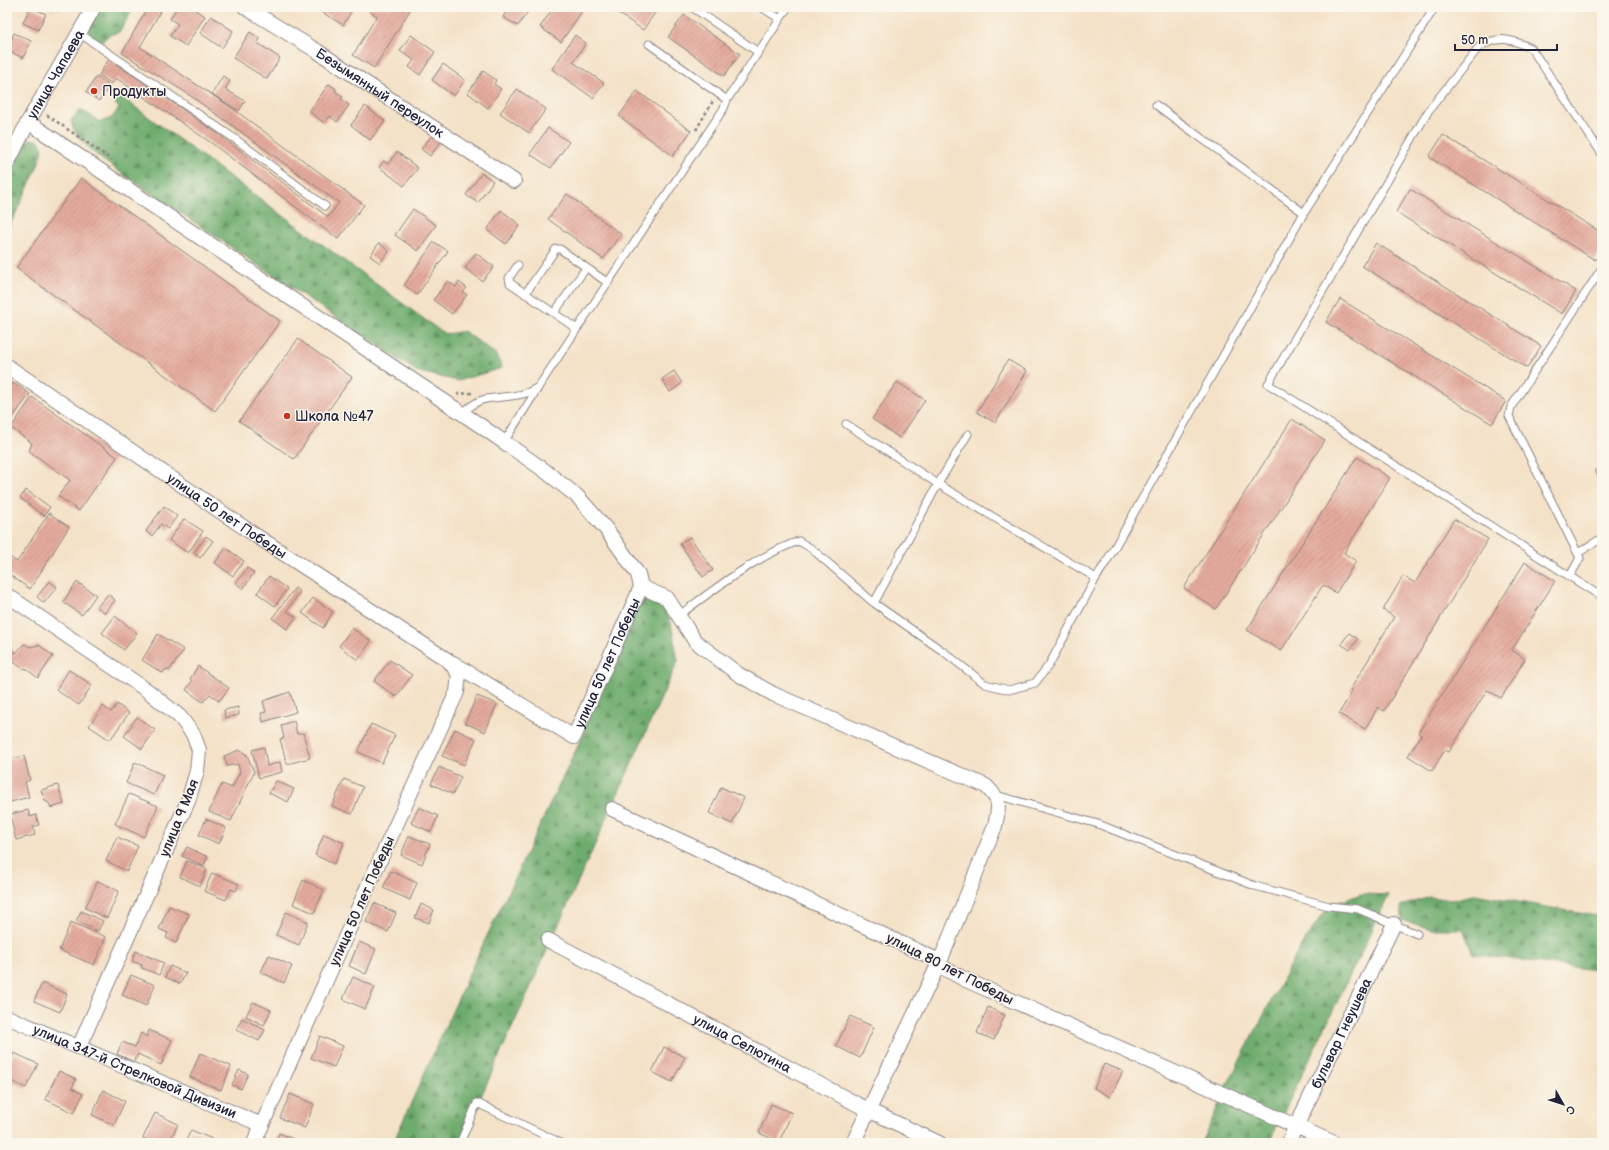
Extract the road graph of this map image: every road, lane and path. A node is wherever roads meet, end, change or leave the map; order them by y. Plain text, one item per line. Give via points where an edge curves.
1 (94, 7) edge
2 (245, 7) edge
3 (692, 7) edge
4 (761, 7) edge
5 (788, 7) edge
6 (1435, 7) edge
7 (780, 19) junction
8 (79, 33) junction
9 (649, 44) dead end
10 (758, 52) junction
11 (718, 93) junction
12 (727, 100) junction
13 (1156, 105) dead end
14 (48, 109) dead end
15 (28, 122) junction
16 (692, 135) dead end
17 (1602, 154) edge
18 (7, 164) edge
19 (118, 164) dead end
20 (514, 181) dead end
21 (325, 206) dead end
22 (1304, 213) junction
23 (518, 265) dead end
24 (586, 268) junction
25 (1602, 268) edge
26 (608, 283) junction
27 (525, 294) junction
28 (554, 313) junction
29 (577, 329) junction
30 (7, 366) edge
31 (539, 386) junction
32 (477, 392) dead end
33 (454, 394) dead end
34 (461, 413) junction
35 (846, 424) dead end
36 (968, 434) dead end
37 (504, 442) junction
38 (938, 484) junction
39 (1602, 538) edge
40 (1578, 553) junction
41 (1570, 576) junction
42 (1096, 578) junction
43 (641, 587) junction
44 (7, 595) edge
45 (1602, 597) edge
46 (874, 603) junction
47 (678, 616) junction
48 (449, 661) junction
49 (995, 795) junction
50 (612, 809) dead end
51 (1394, 924) junction
52 (1417, 934) dead end
53 (548, 940) dead end
54 (938, 965) junction
55 (7, 1017) edge
56 (79, 1047) junction
57 (868, 1110) junction
58 (262, 1125) junction
59 (1296, 1126) junction
60 (254, 1143) edge
61 (460, 1143) edge
62 (561, 1143) edge
63 (853, 1143) edge
64 (939, 1143) edge
65 (1288, 1143) edge
66 (1334, 1143) edge

1 - 8 street, улица Чапаева
2 - 20 street, Безымянный переулок via 317,51
3 - 10 lane
4 - 7 lane
5 - 7 lane
6 - 22 lane
7 - 10 lane
8 - 15 street, улица Чапаева
8 - 21 lane via 238,141
9 - 11 lane
10 - 12 lane
11 - 12 lane
11 - 16 path
12 - 26 lane
13 - 22 lane
14 - 19 path via 47,115
15 - 18 street, улица Чапаева
15 - 34 street
17 - 41 lane via 1531,48 1516,41 1502,39 1479,46 1429,110 1268,384
22 - 42 lane
23 - 27 lane via 509,278 510,283
24 - 26 lane
24 - 27 lane via 560,249 556,250
24 - 28 lane
25 - 40 lane via 1511,407 1509,416
26 - 29 lane
27 - 28 lane
28 - 29 lane
29 - 31 lane
30 - 48 street, улица 50 лет Победы via 255,535
31 - 34 lane via 523,394 481,400
31 - 37 lane
32 - 33 path
34 - 37 street
35 - 38 lane
36 - 38 lane
37 - 43 street via 578,497 606,529 638,574
38 - 42 lane
38 - 46 lane
39 - 40 lane
40 - 41 lane via 1580,558
41 - 45 lane
42 - 46 lane via 1050,666 1035,683 1009,690 985,684
43 - 47 street via 667,598
43 - 48 street, улица 50 лет Победы via 574,737
44 - 56 street, улица 9 Мая via 148,691 180,717 193,734 199,750 197,771 188,801
46 - 47 lane via 812,549 799,541 783,547 732,578
47 - 49 street via 695,640 738,674 773,694 986,786
48 - 58 street, улица 50 лет Победы via 459,674 457,692
49 - 51 lane via 1098,824 1255,886 1330,906 1358,908
49 - 54 street via 999,804 995,826
50 - 54 street, улица 80 лет Победы via 933,958
51 - 52 lane
51 - 59 street, бульвар Гнеушева
53 - 57 street, улица Селютина
54 - 57 street
54 - 59 street, улица 80 лет Победы via 966,980
55 - 56 street, улица 347-й Стрелковой Дивизии
56 - 58 street, улица 347-й Стрелковой Дивизии
57 - 63 street
57 - 64 street, улица Селютина
58 - 60 street, улица 50 лет Победы
59 - 65 street, бульвар Гнеушева
59 - 66 street, улица 80 лет Победы
61 - 62 lane via 477,1102

